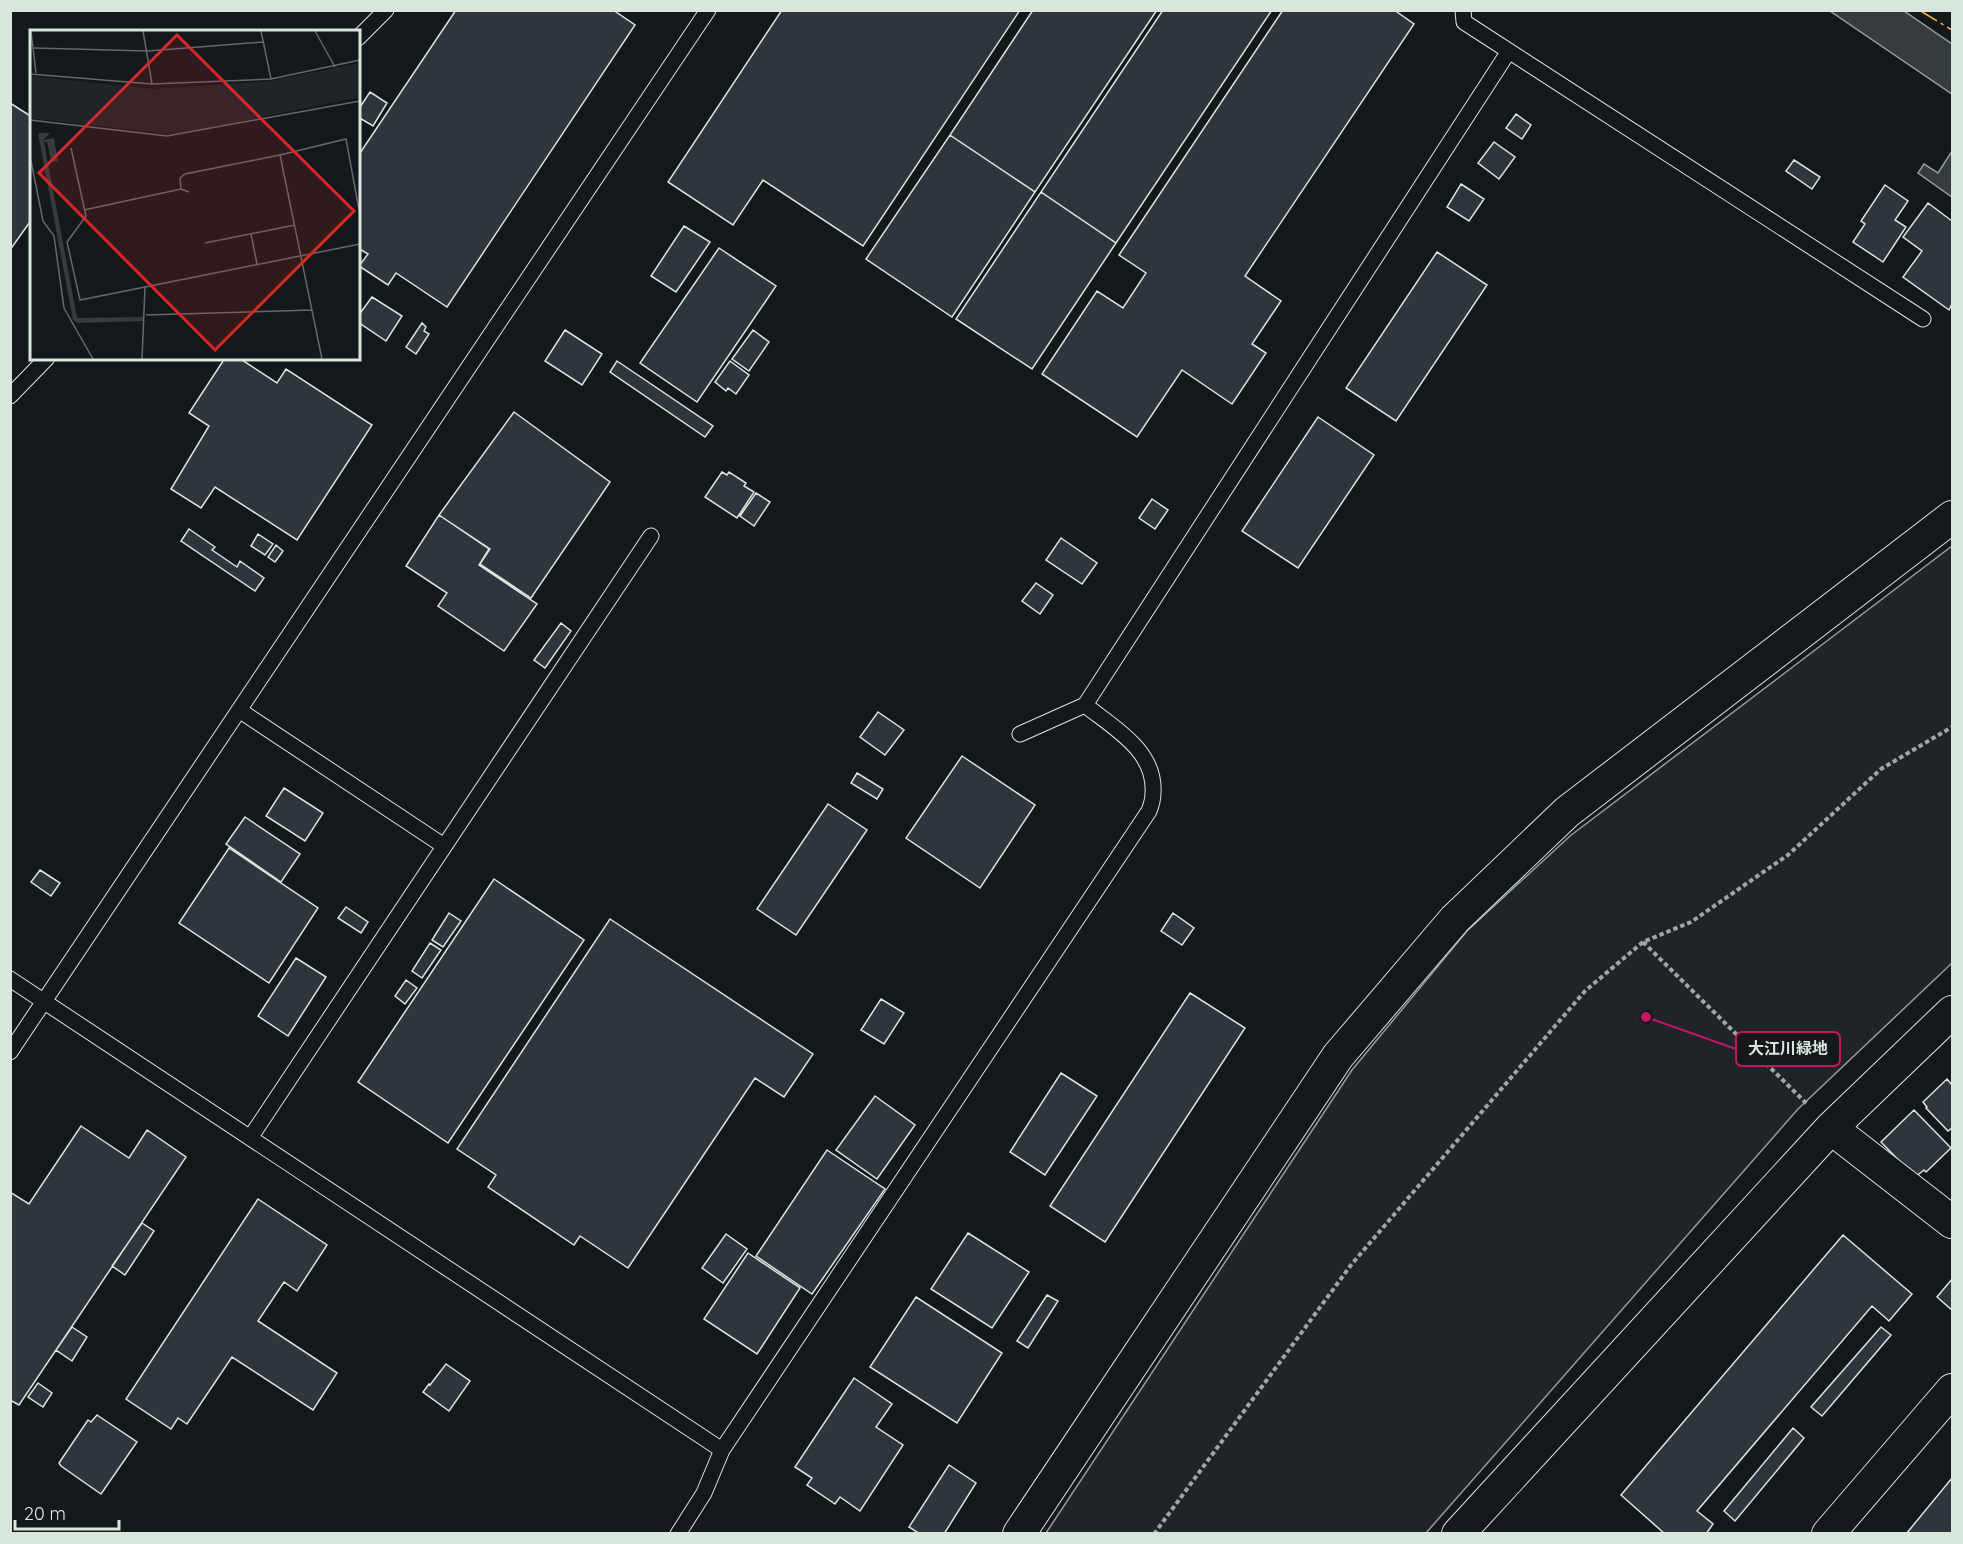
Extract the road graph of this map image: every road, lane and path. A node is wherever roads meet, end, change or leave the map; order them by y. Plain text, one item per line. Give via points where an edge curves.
1 (386, 10) edge
2 (708, 10) edge
3 (1463, 10) edge
4 (360, 36) edge
5 (1509, 51) junction
6 (1923, 319) dead end
7 (45, 360) edge
8 (10, 396) edge
9 (1953, 517) edge
10 (651, 536) dead end
11 (1085, 705) junction
12 (239, 710) junction
13 (1953, 727) edge
14 (1020, 734) dead end
15 (444, 846) junction
16 (1644, 942) junction
17 (10, 980) edge
18 (44, 1001) junction
19 (1953, 1012) edge
20 (10, 1052) edge
21 (1832, 1129) junction
22 (250, 1138) junction
23 (1953, 1222) edge
24 (1953, 1390) edge
25 (722, 1450) junction
26 (678, 1533) edge
27 (1019, 1533) edge
28 (1154, 1533) edge
29 (1458, 1533) edge
30 (1828, 1533) edge

1 - 4 lane
2 - 12 lane
3 - 5 lane via 1464,22
5 - 6 lane
5 - 11 lane
7 - 8 lane
9 - 27 street via 1567,812 1455,919 1338,1056
10 - 15 lane
11 - 14 lane
11 - 25 lane via 1139,748 1147,761 1153,793 1149,811
12 - 15 lane
12 - 18 lane
13 - 16 path via 1881,769 1788,855 1701,916
15 - 22 lane
16 - 21 path
16 - 28 path via 1585,991 1351,1265
17 - 18 lane
18 - 20 lane
18 - 22 lane
19 - 21 street
21 - 23 street
21 - 29 street
22 - 25 lane
24 - 30 street
25 - 26 lane via 704,1493

